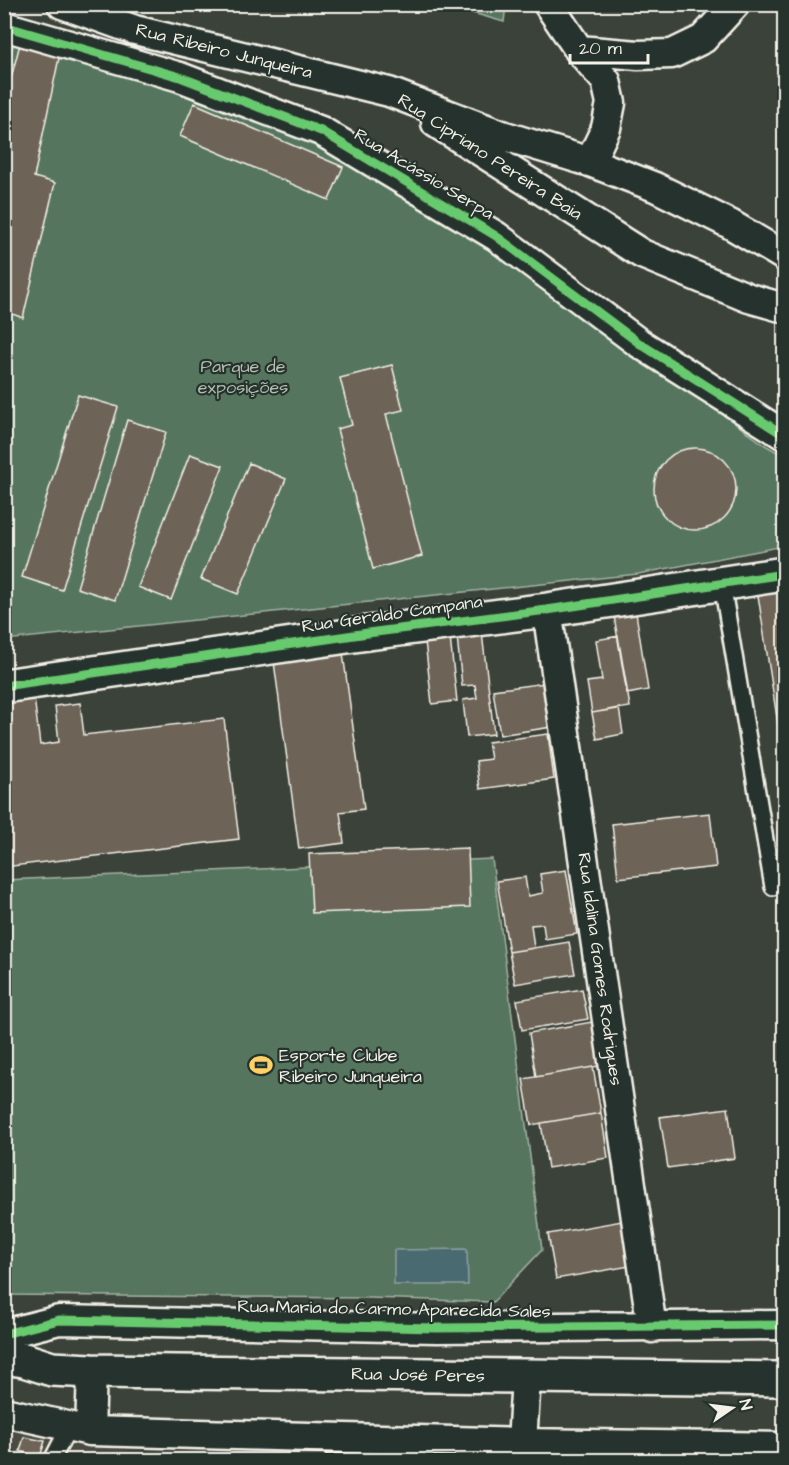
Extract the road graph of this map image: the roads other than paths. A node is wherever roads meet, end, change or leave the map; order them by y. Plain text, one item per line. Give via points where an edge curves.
1 (62, 4) edge
2 (548, 4) edge
3 (735, 4) edge
4 (4, 26) edge
5 (579, 50) junction
6 (389, 92) junction
7 (590, 162) junction
8 (784, 256) edge
9 (784, 308) edge
10 (784, 435) edge
11 (784, 574) edge
12 (722, 584) junction
13 (547, 610) junction
14 (4, 686) edge
15 (773, 887) dead end
16 (784, 1325) edge
17 (652, 1328) junction
18 (4, 1334) edge
19 (4, 1357) edge
20 (52, 1370) junction
21 (92, 1371) junction
22 (526, 1377) junction
23 (784, 1379) edge
24 (4, 1380) edge
25 (4, 1412) edge
26 (80, 1429) junction
27 (522, 1443) junction
28 (784, 1447) edge
29 (52, 1461) edge

1 - 6 street, Rua Ribeiro Junqueira via 135,30
2 - 5 street
3 - 5 street via 703,39 672,54
4 - 10 street, Rua Acássio Serpa via 180,77 321,131 496,236 639,343
5 - 7 street via 606,81 611,102 606,128
6 - 7 street, Rua Cipriano Pereira Baia via 505,136
6 - 9 street, Rua Cipriano Pereira Baia via 642,254 749,298
7 - 8 street, Rua Cipriano Pereira Baia via 655,187
11 - 12 main road, Rua Geraldo Campana
12 - 13 main road, Rua Geraldo Campana
12 - 15 lane
13 - 14 main road, Rua Geraldo Campana
13 - 17 street, Rua Idalina Gomes Rodrigues
16 - 17 street, Rua Maria do Carmo Aparecida Sales
17 - 18 street, Rua Maria do Carmo Aparecida Sales via 425,1328 59,1320
19 - 20 main road, Rua José Peres
20 - 21 main road, Rua José Peres
20 - 24 main road, Rua José Peres
21 - 22 main road, Rua José Peres
21 - 26 street
22 - 23 main road, Rua José Peres
22 - 27 street
25 - 26 street
26 - 27 street
26 - 29 lane
27 - 28 street

